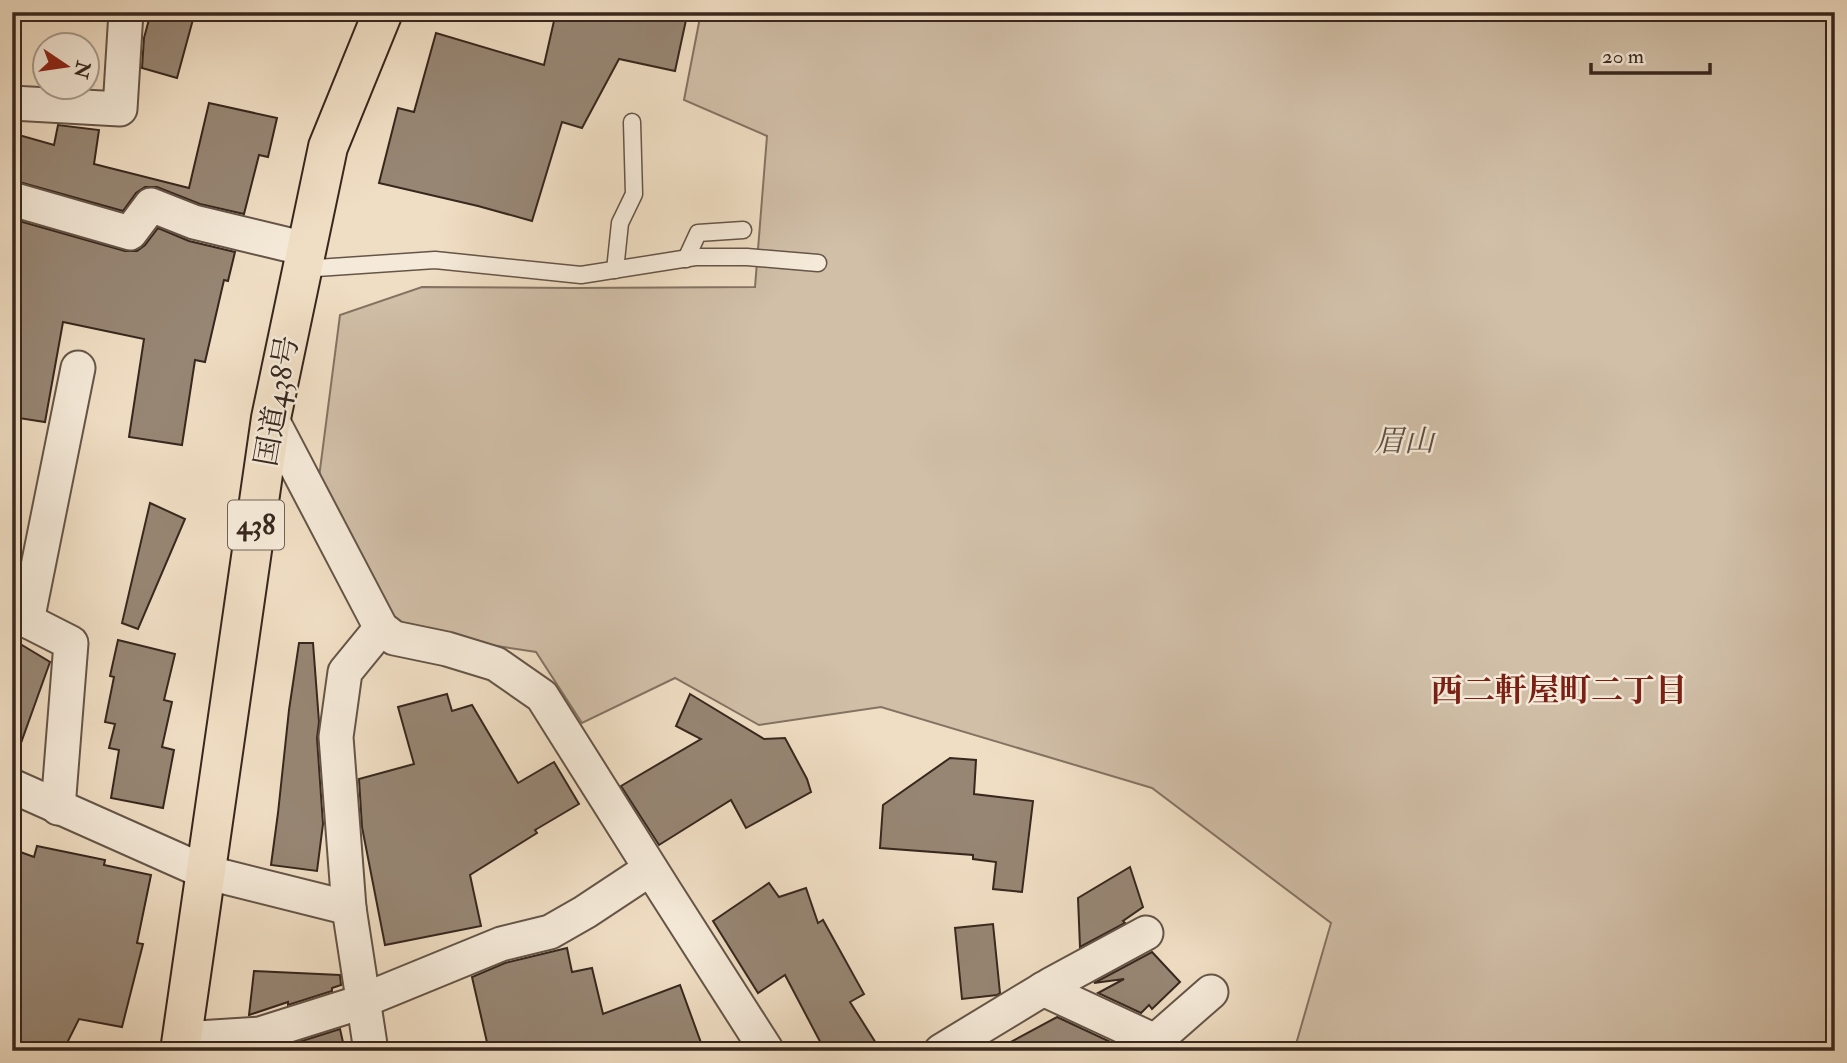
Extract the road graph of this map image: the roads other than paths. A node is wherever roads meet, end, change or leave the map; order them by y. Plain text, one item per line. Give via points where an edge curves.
1 (126, 12) edge
2 (383, 12) edge
3 (12, 103) edge
4 (632, 122) dead end
5 (12, 199) edge
6 (743, 230) dead end
7 (304, 259) junction
8 (686, 259) junction
9 (818, 263) dead end
10 (615, 270) junction
11 (78, 368) dead end
12 (271, 418) junction
13 (20, 617) edge
14 (382, 628) junction
15 (12, 786) edge
16 (58, 808) junction
17 (650, 869) junction
18 (205, 872) junction
19 (349, 908) junction
20 (1146, 933) dead end
21 (1044, 989) junction
22 (1211, 992) dead end
23 (362, 1001) junction
24 (181, 1045) edge
25 (1154, 1046) edge
26 (370, 1051) edge
27 (767, 1051) edge
28 (941, 1051) edge

1 - 3 street via 120,109
2 - 7 highway, 国道438号 / 438 via 328,147
4 - 10 lane via 634,194 620,223
5 - 7 street via 130,233 151,205
6 - 8 lane via 698,233
7 - 10 lane via 435,260 581,275
7 - 12 highway, 国道438号 / 438
8 - 9 lane via 747,257
8 - 10 lane
11 - 13 street
12 - 14 street
12 - 18 highway, 国道438号 / 438
13 - 16 street via 71,643
14 - 17 street via 394,638 496,664 542,696
14 - 19 street via 345,672 336,737
15 - 16 street
16 - 18 street
17 - 23 street via 550,932 501,944
17 - 27 street
18 - 19 street
18 - 24 highway, 国道438号 / 438
19 - 23 street
20 - 21 street
21 - 25 street
21 - 28 street
22 - 25 street
23 - 24 street via 260,1034
23 - 26 street

